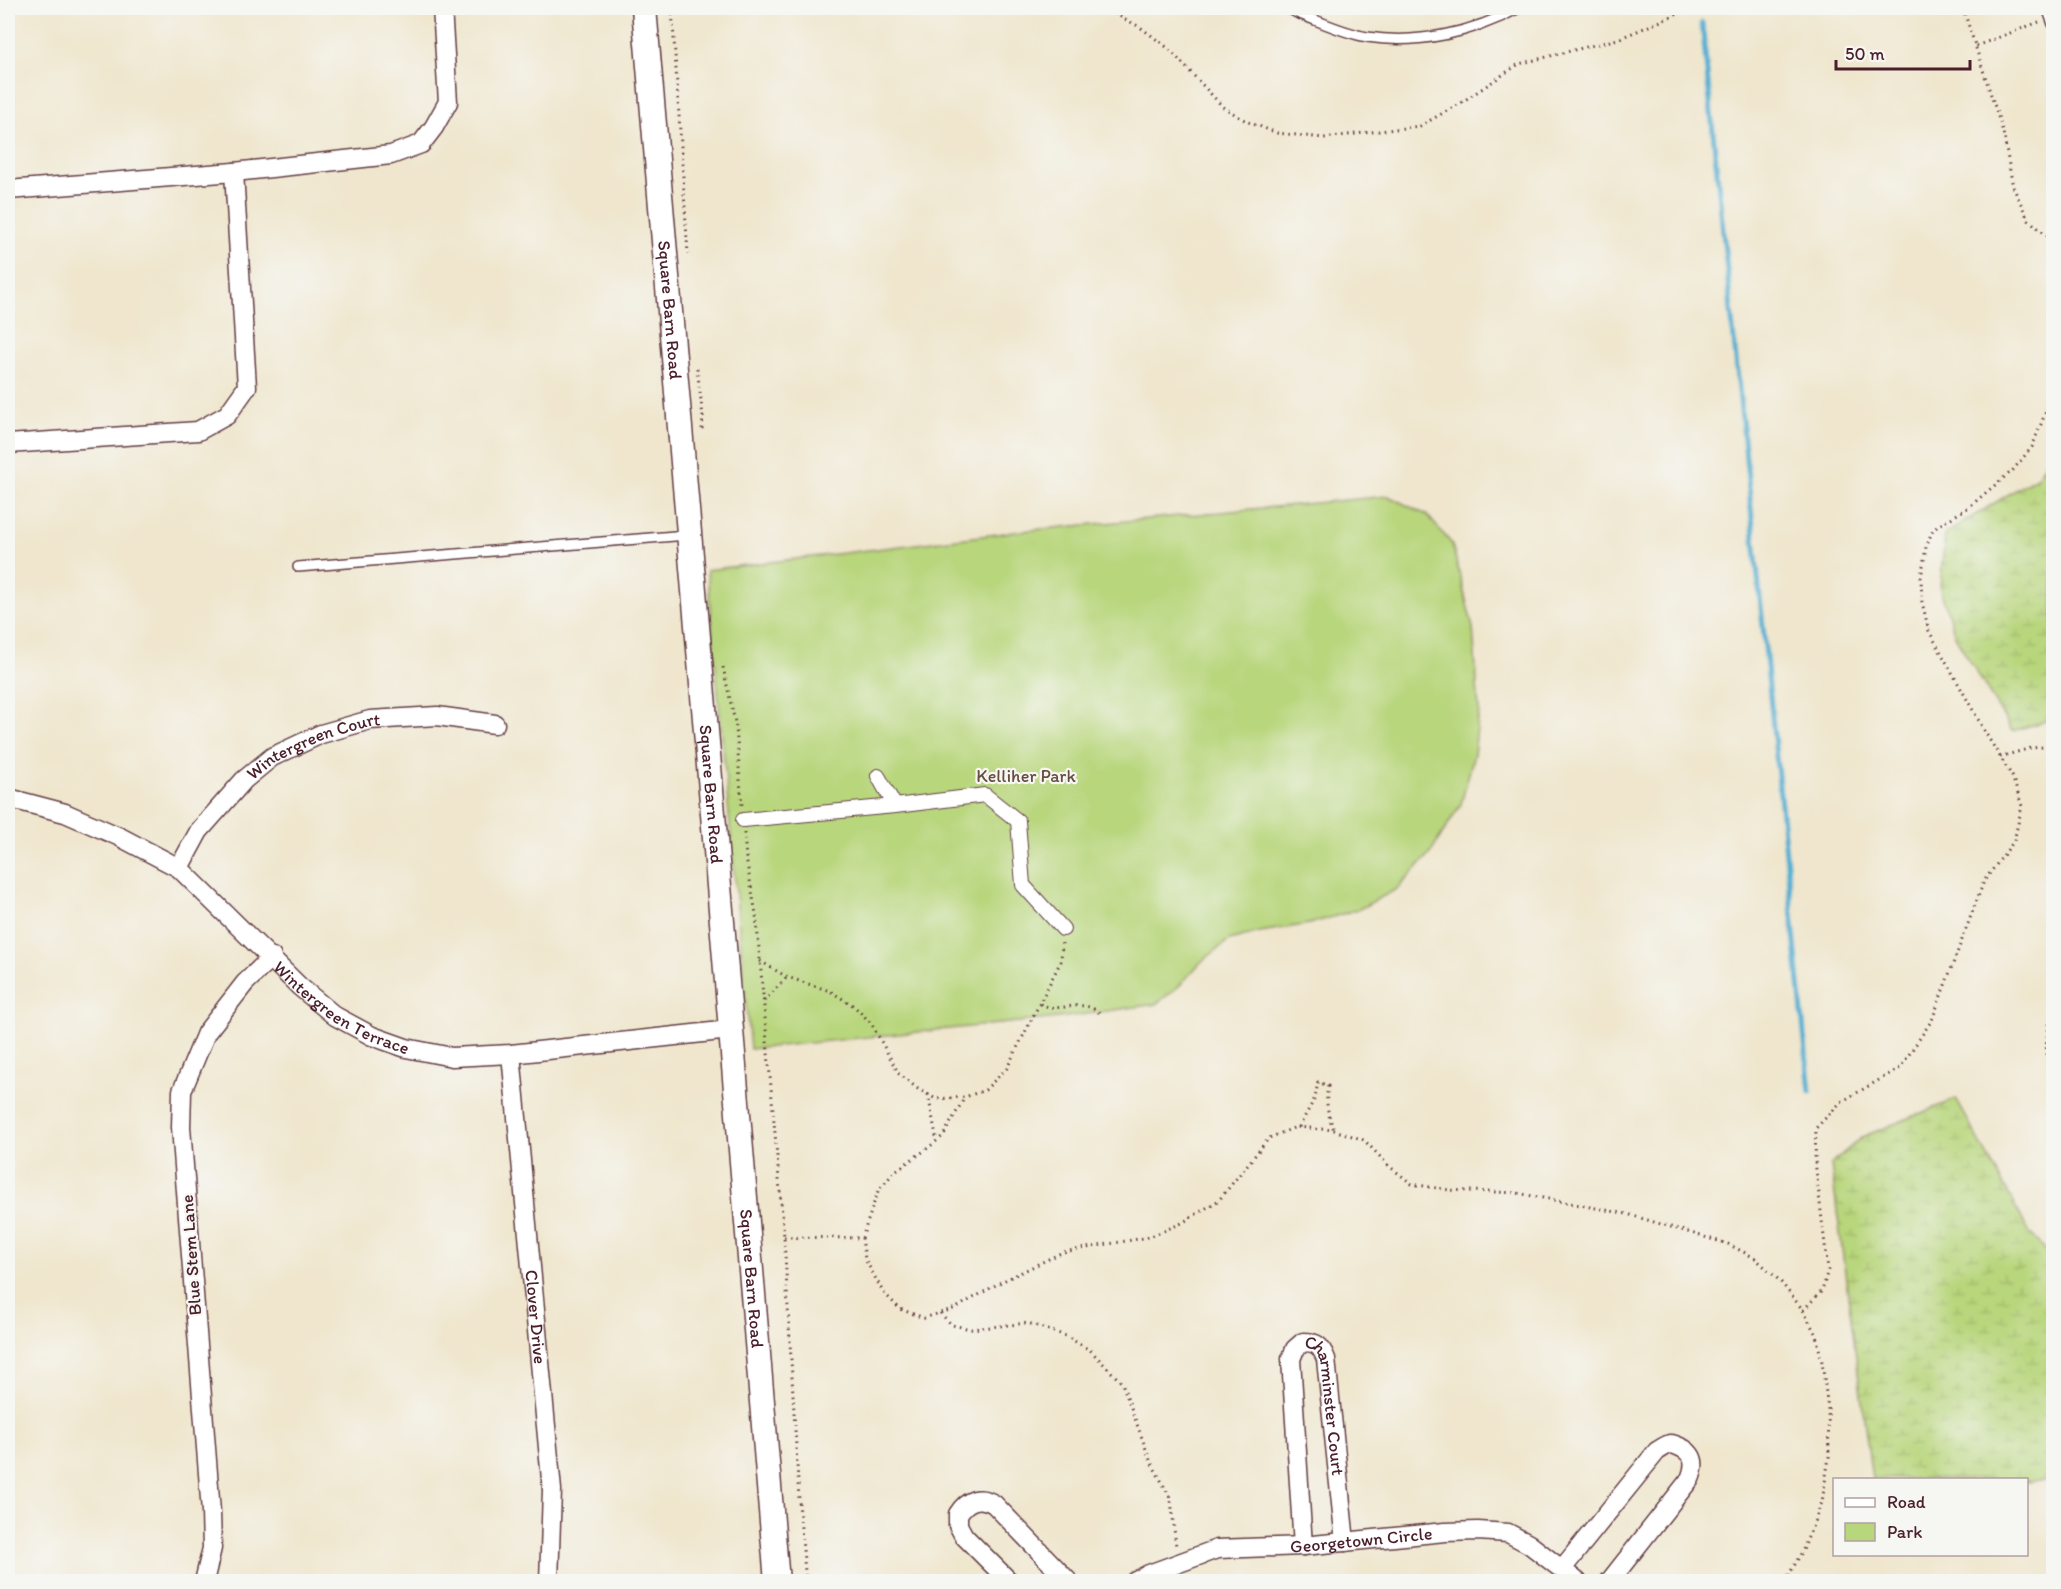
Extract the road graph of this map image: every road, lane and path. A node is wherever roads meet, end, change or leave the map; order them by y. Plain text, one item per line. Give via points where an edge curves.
1 (442, 8) edge
2 (644, 8) edge
3 (672, 8) edge
4 (1104, 8) edge
5 (1288, 8) edge
6 (1519, 8) edge
7 (1692, 8) edge
8 (1963, 8) edge
9 (2047, 8) edge
10 (2052, 22) edge
11 (1976, 46) junction
12 (234, 172) junction
13 (8, 190) edge
14 (2054, 242) edge
15 (688, 262) dead end
16 (696, 357) dead end
17 (2054, 391) edge
18 (702, 434) dead end
19 (8, 444) edge
20 (689, 535) junction
21 (298, 567) dead end
22 (723, 664) dead end
23 (495, 724) dead end
24 (2054, 746) edge
25 (2000, 757) junction
26 (878, 776) dead end
27 (8, 798) edge
28 (895, 806) junction
29 (743, 820) junction
30 (179, 868) junction
31 (1063, 929) joint
32 (272, 957) junction
33 (760, 961) junction
34 (788, 977) junction
35 (2054, 994) edge
36 (764, 1001) junction
37 (1040, 1004) junction
38 (1102, 1015) dead end
39 (730, 1030) junction
40 (511, 1054) junction
41 (2051, 1073) edge
42 (928, 1094) junction
43 (964, 1097) junction
44 (2054, 1108) edge
45 (1299, 1128) junction
46 (1334, 1130) junction
47 (937, 1141) junction
48 (784, 1237) junction
49 (862, 1238) junction
50 (1803, 1310) junction
51 (940, 1313) junction
52 (1345, 1542) junction
53 (1303, 1546) junction
54 (1178, 1564) junction
55 (1562, 1569) junction
56 (204, 1581) edge
57 (549, 1581) edge
58 (777, 1581) edge
59 (806, 1581) edge
60 (1010, 1581) edge
61 (1069, 1581) edge
62 (1134, 1581) edge
63 (1578, 1581) edge
64 (1609, 1581) edge
65 (1785, 1581) edge

1 - 12 street via 448,102 421,144 391,155
2 - 20 street, Square Barn Road
3 - 15 path
4 - 7 path via 1168,48 1223,107 1248,122 1277,133 1324,138 1420,126 1519,64 1618,39
5 - 6 lane via 1366,37 1402,38 1450,34 1495,21
8 - 11 path
9 - 10 lane
10 - 11 path
11 - 14 path via 2003,132 2013,187 2028,219
12 - 13 street
12 - 19 street via 247,387 226,415 198,431
16 - 18 path
17 - 25 path via 2032,447 2013,470 1969,507 1933,529 1924,557 1922,602 1929,632
20 - 21 lane
20 - 39 street, Square Barn Road
22 - 29 path via 736,727
23 - 30 street, Wintergreen Court via 425,716 370,720 321,734 272,757 244,780 200,831
24 - 25 path
25 - 50 path via 2012,776 2022,806 2014,841 1984,881 1932,1020 1900,1068 1841,1102 1816,1128 1815,1161 1828,1270 1822,1291
26 - 28 street
27 - 30 street, Wintergreen Terrace via 65,813
28 - 29 street
28 - 31 street via 985,795 1018,821 1023,885
29 - 33 path
30 - 32 street, Wintergreen Terrace
31 - 37 path via 1061,961
32 - 40 street, Wintergreen Terrace via 335,1016 372,1036 452,1057
32 - 56 street, Blue Stem Lane via 244,984 206,1033 182,1091 182,1138 212,1512 212,1548
33 - 34 path
33 - 36 path
34 - 36 path
34 - 42 path via 830,992 854,1006 871,1023 899,1074
35 - 41 path via 2046,1045
36 - 48 path
37 - 38 path via 1057,1009 1084,1005 1094,1007
37 - 43 path via 1007,1068 985,1090
39 - 40 street, Wintergreen Terrace
39 - 58 street, Square Barn Road
40 - 57 street, Clover Drive via 552,1490
41 - 44 path
42 - 43 path via 936,1099
42 - 47 path
43 - 47 path
45 - 46 path
45 - 46 path via 1315,1098 1318,1082 1328,1086 1328,1113
45 - 51 path via 1269,1138 1219,1200 1182,1223 1149,1237 1063,1252
46 - 50 path via 1364,1140 1412,1184 1449,1191 1516,1193 1627,1214 1728,1244 1755,1258
47 - 49 path via 895,1170 878,1191
48 - 49 path
48 - 59 path
49 - 51 path via 865,1259 884,1292 900,1309 924,1318
50 - 65 path via 1816,1335 1822,1362 1829,1457 1822,1502 1803,1550
51 - 54 path via 952,1324 971,1329 1028,1323 1066,1336 1091,1351 1122,1383 1150,1460 1171,1499
52 - 53 street, Georgetown Circle
52 - 53 street, Charminster Court via 1326,1359 1322,1348 1313,1342 1303,1342 1291,1359
52 - 55 street, Georgetown Circle via 1478,1530 1508,1533
53 - 54 street, Georgetown Circle via 1217,1549
54 - 62 street, Georgetown Circle
55 - 63 street, Georgetown Circle
55 - 64 street via 1657,1451 1670,1444 1678,1445 1693,1459 1695,1468 1690,1479
60 - 61 street via 964,1536 958,1525 958,1514 969,1501 978,1498 994,1504

